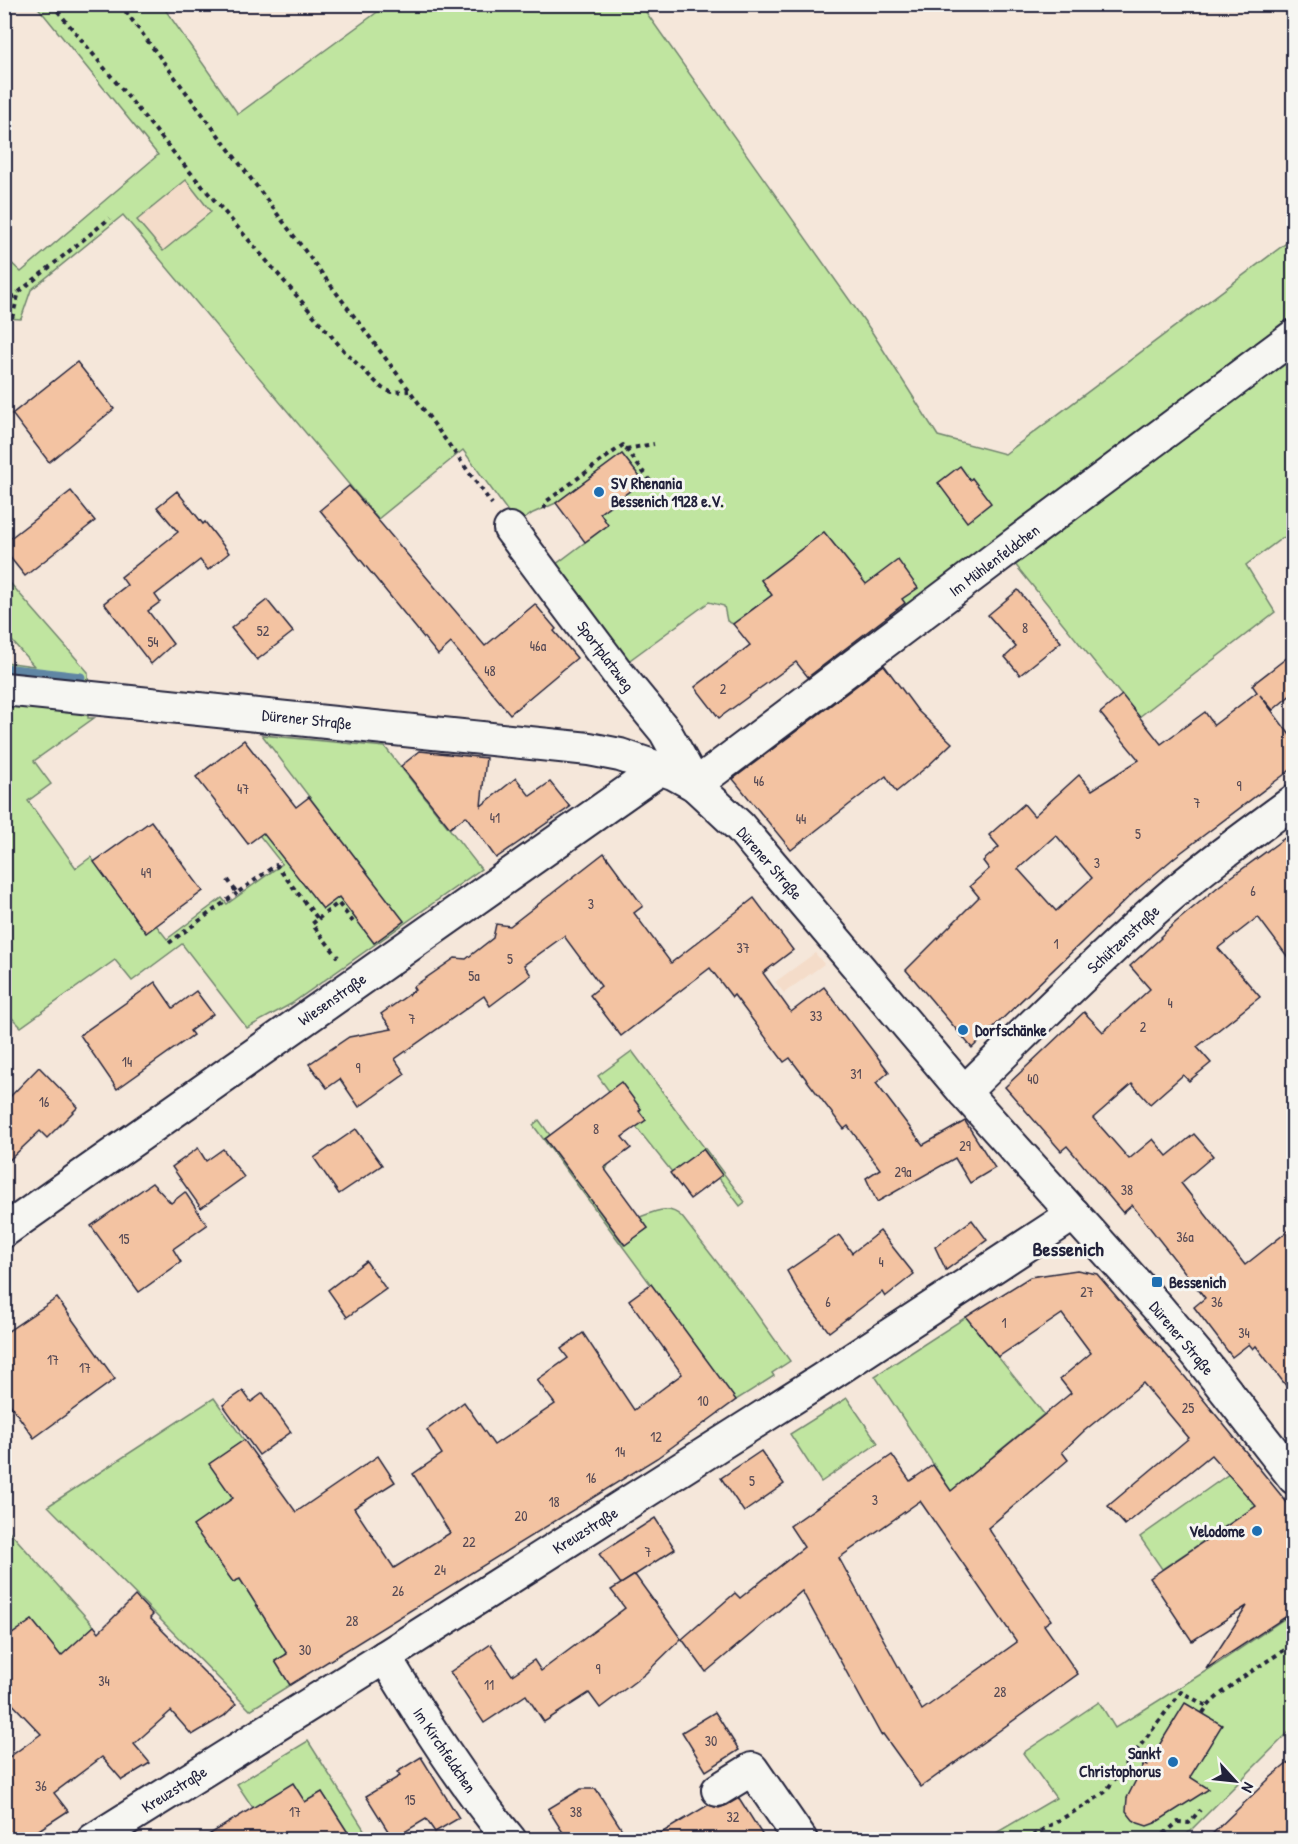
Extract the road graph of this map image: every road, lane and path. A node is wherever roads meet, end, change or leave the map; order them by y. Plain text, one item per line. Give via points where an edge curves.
1 (52, 4) edge
2 (120, 4) edge
3 (110, 218) dead end
4 (19, 292) junction
5 (4, 304) edge
6 (12, 318) dead end
7 (1293, 336) edge
8 (410, 391) junction
9 (654, 444) dead end
10 (626, 449) junction
11 (650, 482) dead end
12 (544, 509) dead end
13 (510, 530) joint
14 (4, 689) edge
15 (661, 768) junction
16 (695, 785) junction
17 (1293, 801) edge
18 (228, 880) dead end
19 (237, 893) junction
20 (318, 919) junction
21 (354, 923) dead end
22 (169, 943) dead end
23 (339, 957) dead end
24 (964, 1092) junction
25 (1074, 1214) junction
26 (4, 1231) edge
27 (1293, 1478) edge
28 (1293, 1644) edge
29 (385, 1657) junction
30 (1207, 1706) junction
31 (1203, 1713) dead end
32 (718, 1790) dead end
33 (1200, 1810) dead end
34 (93, 1839) edge
35 (510, 1839) edge
36 (801, 1839) edge
37 (1025, 1839) edge
38 (1157, 1839) edge

1 - 8 path via 345,352 382,388 391,392
2 - 8 path
3 - 4 path
4 - 5 path
4 - 6 path
7 - 16 street, Im Mühlenfeldchen
8 - 13 path
9 - 10 path
10 - 11 path
10 - 12 path via 623,445 547,501
13 - 16 street, Sportplatzweg via 665,731
14 - 15 street, Dürener Straße via 589,749
15 - 16 street, Dürener Straße
15 - 26 street, Wiesenstraße
16 - 24 street, Dürener Straße via 740,827
17 - 24 street, Schützenstraße via 1162,903
18 - 19 path
19 - 20 path via 276,865
19 - 22 path
20 - 21 path via 338,903
20 - 23 path via 312,924
24 - 25 street, Dürener Straße
25 - 27 street, Dürener Straße via 1197,1354
25 - 29 street, Kreuzstraße
28 - 30 path
29 - 34 street, Kreuzstraße
29 - 35 street, Im Kirchfeldchen via 429,1729
30 - 31 path
30 - 37 path via 1181,1692 1104,1792
32 - 36 street via 752,1769
33 - 38 path via 1189,1823 1178,1822

